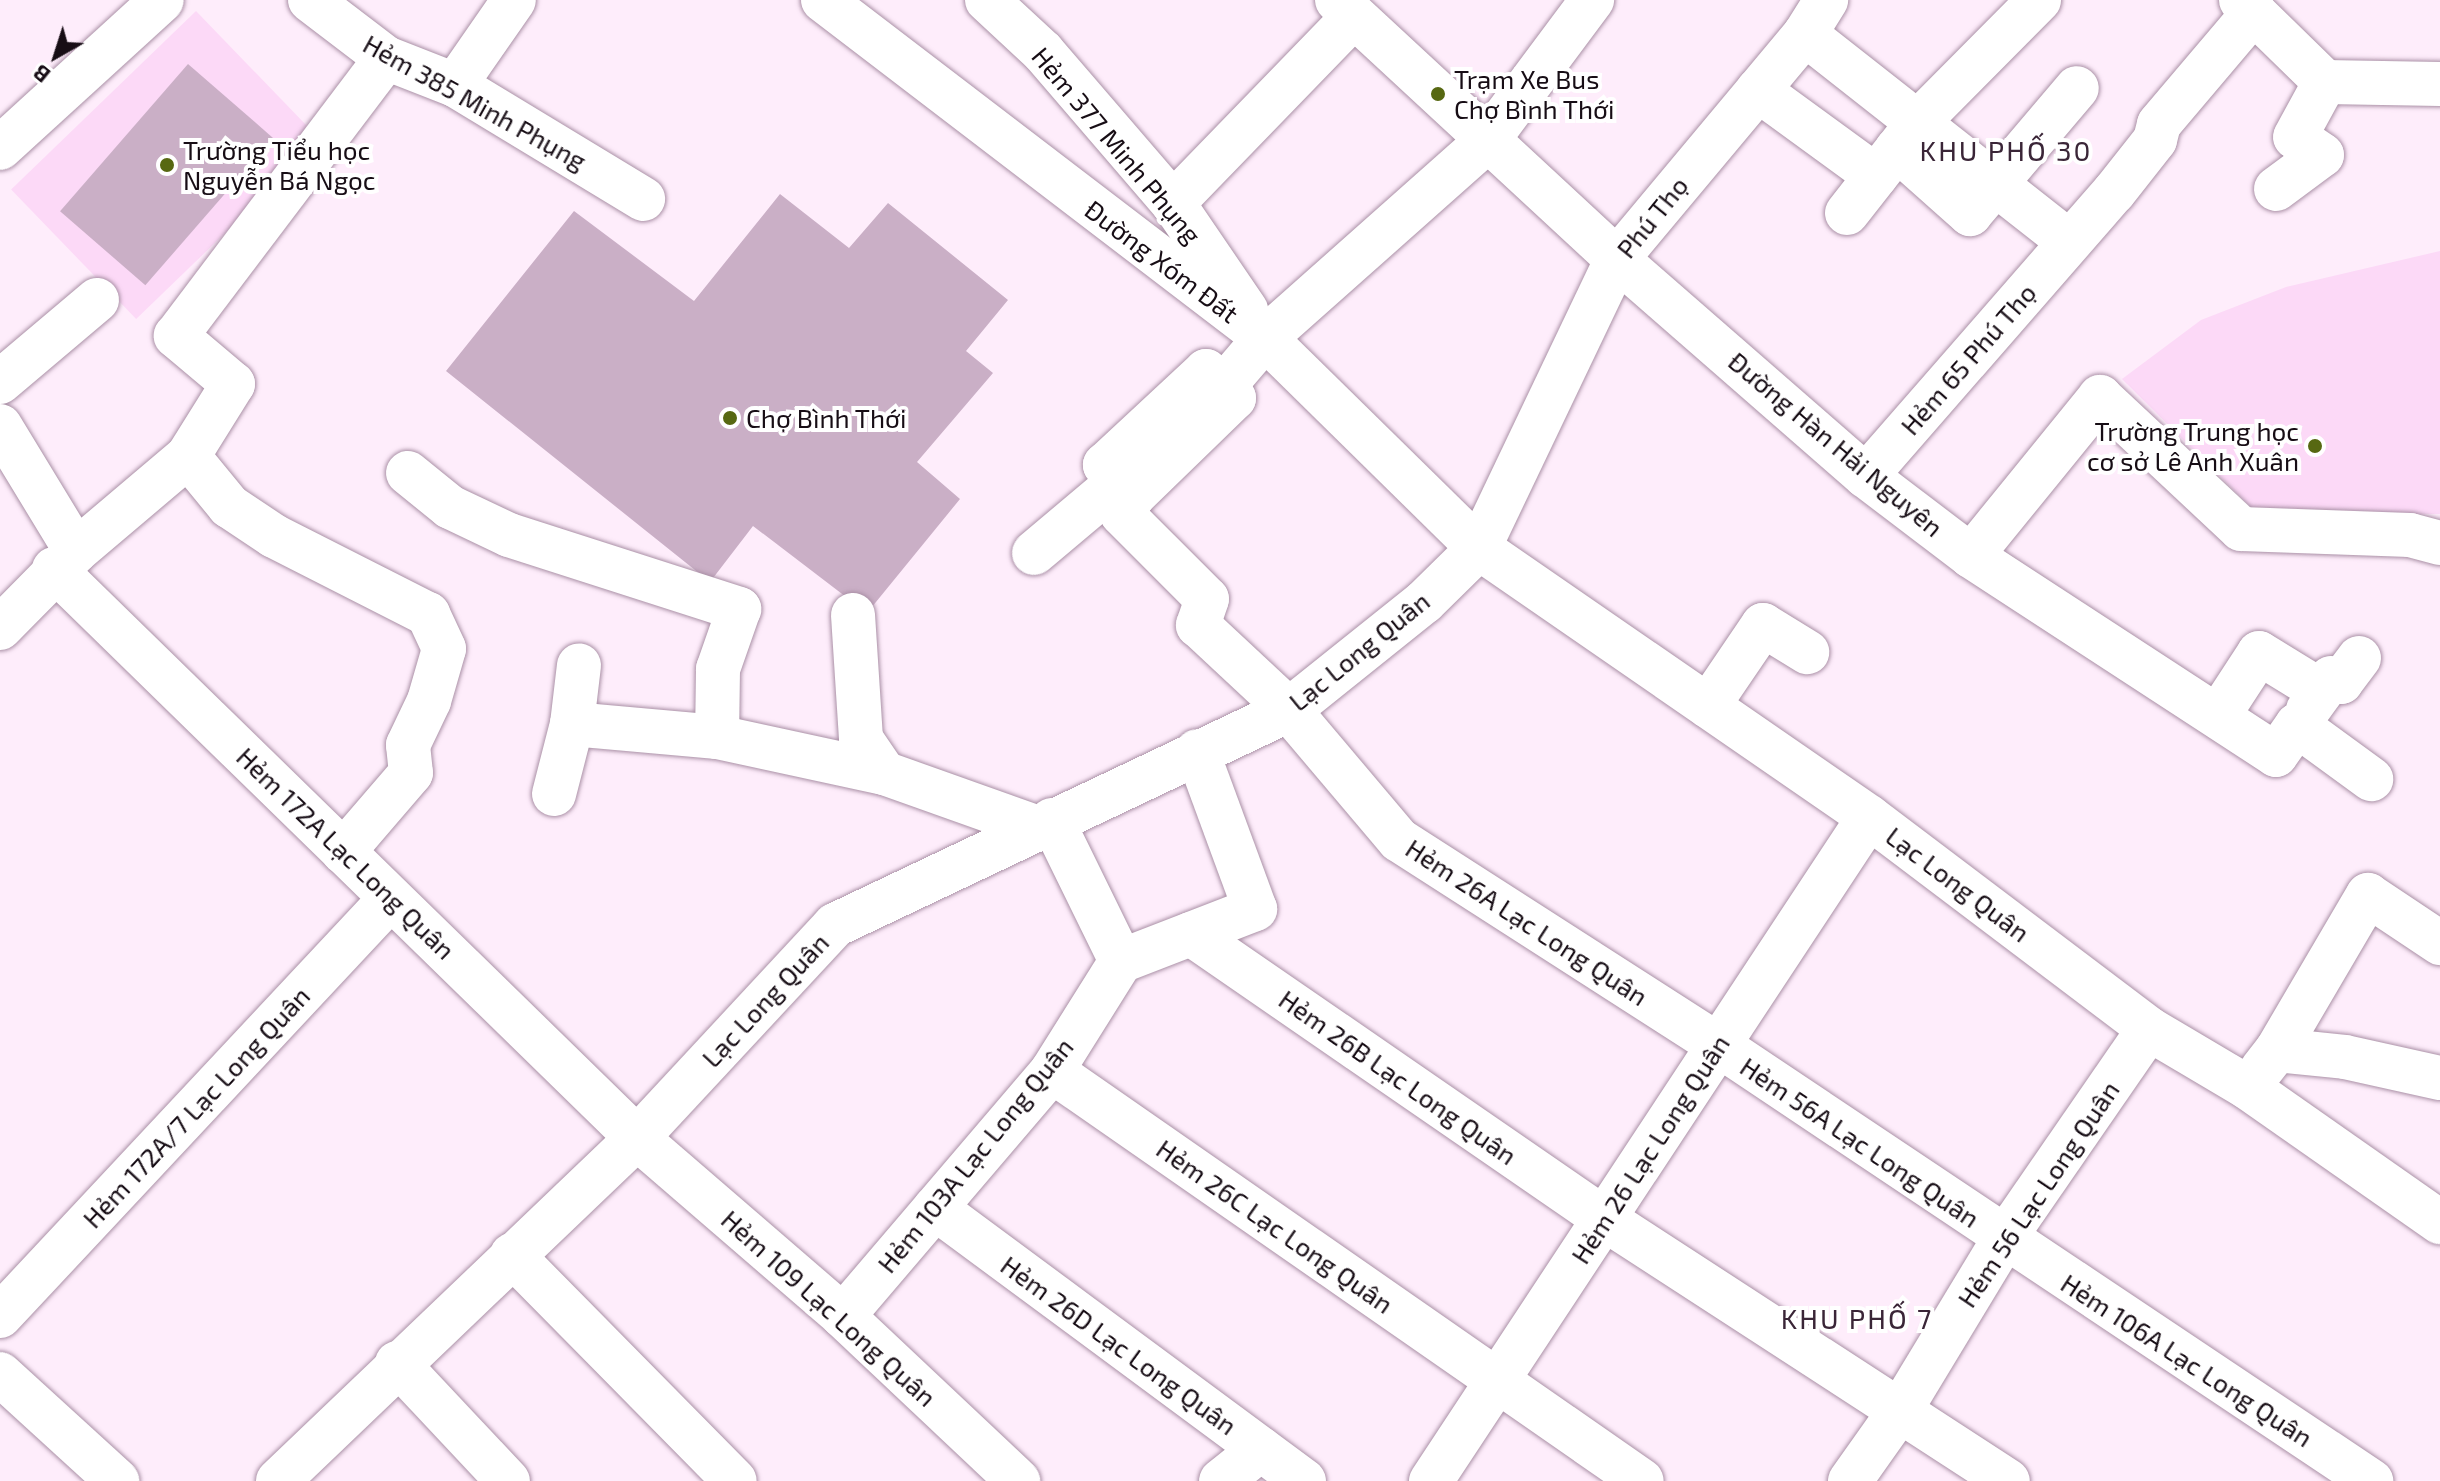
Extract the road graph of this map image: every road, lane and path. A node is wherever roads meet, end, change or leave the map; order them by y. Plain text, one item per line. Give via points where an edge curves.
1 (162, 0) edge
2 (310, 0) edge
3 (514, 0) edge
4 (823, 0) edge
5 (1592, 0) edge
6 (2039, 0) edge
7 (2248, 6) edge
8 (1010, 8) edge
9 (1345, 8) edge
10 (1816, 17) edge
11 (386, 58) junction
12 (2325, 82) junction
13 (2440, 84) edge
14 (455, 85) junction
15 (2077, 88) dead end
16 (1758, 90) junction
17 (1487, 141) junction
18 (0, 148) edge
19 (1898, 148) junction
20 (1996, 183) junction
21 (2276, 189) dead end
22 (643, 199) dead end
23 (1173, 203) junction
24 (1847, 213) dead end
25 (2069, 242) junction
26 (1617, 259) junction
27 (97, 300) dead end
28 (1265, 338) junction
29 (0, 382) edge
30 (0, 426) edge
31 (188, 456) junction
32 (408, 473) dead end
33 (1866, 476) junction
34 (1125, 489) junction
35 (2440, 543) edge
36 (1479, 548) junction
37 (1034, 553) dead end
38 (1971, 556) junction
39 (65, 560) junction
40 (853, 615) dead end
41 (0, 628) edge
42 (1807, 652) dead end
43 (2359, 658) dead end
44 (579, 665) dead end
45 (1708, 706) junction
46 (2309, 708) junction
47 (1289, 710) junction
48 (2218, 716) junction
49 (572, 724) junction
50 (717, 737) junction
51 (1197, 751) junction
52 (884, 773) junction
53 (2371, 779) dead end
54 (554, 794) dead end
55 (1869, 817) junction
56 (1044, 823) junction
57 (343, 852) junction
58 (391, 898) junction
59 (1191, 934) junction
60 (2440, 943) edge
61 (1121, 961) junction
62 (2149, 1029) junction
63 (1717, 1044) junction
64 (2277, 1050) junction
65 (1052, 1071) junction
66 (2440, 1078) edge
67 (2247, 1087) junction
68 (637, 1138) junction
69 (935, 1208) junction
70 (1606, 1220) junction
71 (2440, 1222) edge
72 (2004, 1239) junction
73 (512, 1255) junction
74 (0, 1316) edge
75 (843, 1316) junction
76 (397, 1363) junction
77 (0, 1374) edge
78 (1498, 1381) junction
79 (1901, 1409) junction
80 (1261, 1449) junction
81 (117, 1481) edge
82 (278, 1481) edge
83 (508, 1481) edge
84 (735, 1481) edge
85 (1018, 1481) edge
86 (1221, 1481) edge
87 (1304, 1481) edge
88 (1431, 1481) edge
89 (1642, 1481) edge
90 (1850, 1481) edge
91 (2008, 1481) edge
92 (2371, 1481) edge

1 - 18 street
2 - 11 street, Hẻm 385 Minh Phụng
3 - 14 street
4 - 28 street, Đường Xóm Đất
5 - 17 street
6 - 19 street
7 - 12 street
7 - 25 street, Hẻm 65 Phú Thọ via 2159,124 2155,140
8 - 23 street, Hẻm 377 Minh Phụng
9 - 17 street, Đường Hàn Hải Nguyên
9 - 23 street
10 - 16 street, Phú Thọ
10 - 19 street
11 - 14 street, Hẻm 385 Minh Phụng
11 - 31 street via 176,336 233,384
12 - 13 street
12 - 21 street via 2295,137 2322,155
14 - 22 street, Hẻm 385 Minh Phụng
15 - 20 street
16 - 19 street
16 - 26 street, Phú Thọ
17 - 26 street, Đường Hàn Hải Nguyên
17 - 28 street
19 - 20 street
19 - 24 street
20 - 25 street
23 - 28 street, Hẻm 377 Minh Phụng
25 - 33 street, Hẻm 65 Phú Thọ
26 - 33 street, Đường Hàn Hải Nguyên
26 - 36 street, Phú Thọ
27 - 29 street
28 - 34 street via 1224,386 1234,398
28 - 36 street, Đường Xóm Đất
30 - 39 street, Hẻm 172A Lạc Long Quân
31 - 39 street
31 - 57 street via 229,506 274,536 428,614 444,649 429,701 408,745 411,773
32 - 50 street via 450,507 509,535 739,609 718,669
33 - 38 street, Đường Hàn Hải Nguyên
34 - 37 street
34 - 47 street, Hẻm 26A Lạc Long Quân via 1122,514 1207,599 1198,625
35 - 38 street via 2410,535 2241,529 2100,397
36 - 45 street, Lạc Long Quân
36 - 47 street, Lạc Long Quân via 1424,602
38 - 48 street, Đường Hàn Hải Nguyên
39 - 41 street
39 - 57 street, Hẻm 172A Lạc Long Quân
40 - 52 street via 861,739
42 - 45 street via 1763,625
43 - 46 street via 2341,682 2331,678
44 - 49 street
45 - 55 street, Lạc Long Quân
46 - 48 street, Đường Hàn Hải Nguyên via 2276,755
46 - 48 street via 2259,653
46 - 53 street
47 - 51 street, Lạc Long Quân
47 - 63 street, Hẻm 26A Lạc Long Quân via 1399,840
49 - 50 street
49 - 54 street
50 - 52 street
51 - 56 street, Lạc Long Quân
51 - 59 street via 1255,909
52 - 56 street
55 - 62 street, Lạc Long Quân
55 - 63 street, Hẻm 26 Lạc Long Quân
56 - 61 street
56 - 68 street, Lạc Long Quân via 835,925
57 - 58 street, Hẻm 172A Lạc Long Quân
58 - 68 street, Hẻm 172A Lạc Long Quân
58 - 74 street, Hẻm 172A/7 Lạc Long Quân
59 - 61 street
59 - 70 street, Hẻm 26B Lạc Long Quân
60 - 64 street via 2368,895
61 - 65 street, Hẻm 103A Lạc Long Quân
62 - 67 street, Lạc Long Quân
62 - 72 street, Hẻm 56 Lạc Long Quân
63 - 70 street, Hẻm 26 Lạc Long Quân
63 - 72 street, Hẻm 56A Lạc Long Quân
64 - 66 street via 2345,1057
64 - 67 street
65 - 69 street, Hẻm 103A Lạc Long Quân
65 - 78 street, Hẻm 26C Lạc Long Quân
67 - 71 street, Lạc Long Quân
68 - 73 street, Lạc Long Quân
68 - 75 street, Hẻm 109 Lạc Long Quân
69 - 75 street, Hẻm 103A Lạc Long Quân
69 - 80 street, Hẻm 26D Lạc Long Quân
70 - 78 street, Hẻm 26 Lạc Long Quân
70 - 79 street, Hẻm 26B Lạc Long Quân
72 - 79 street, Hẻm 56 Lạc Long Quân
72 - 92 street, Hẻm 106A Lạc Long Quân
73 - 76 street, Lạc Long Quân
73 - 84 street
75 - 85 street, Hẻm 109 Lạc Long Quân
76 - 82 street, Lạc Long Quân
76 - 83 street
77 - 81 street
78 - 88 street, Hẻm 26 Lạc Long Quân
78 - 89 street, Hẻm 26C Lạc Long Quân
79 - 90 street, Hẻm 56 Lạc Long Quân
79 - 91 street, Hẻm 26B Lạc Long Quân
80 - 86 street
80 - 87 street, Hẻm 26D Lạc Long Quân

